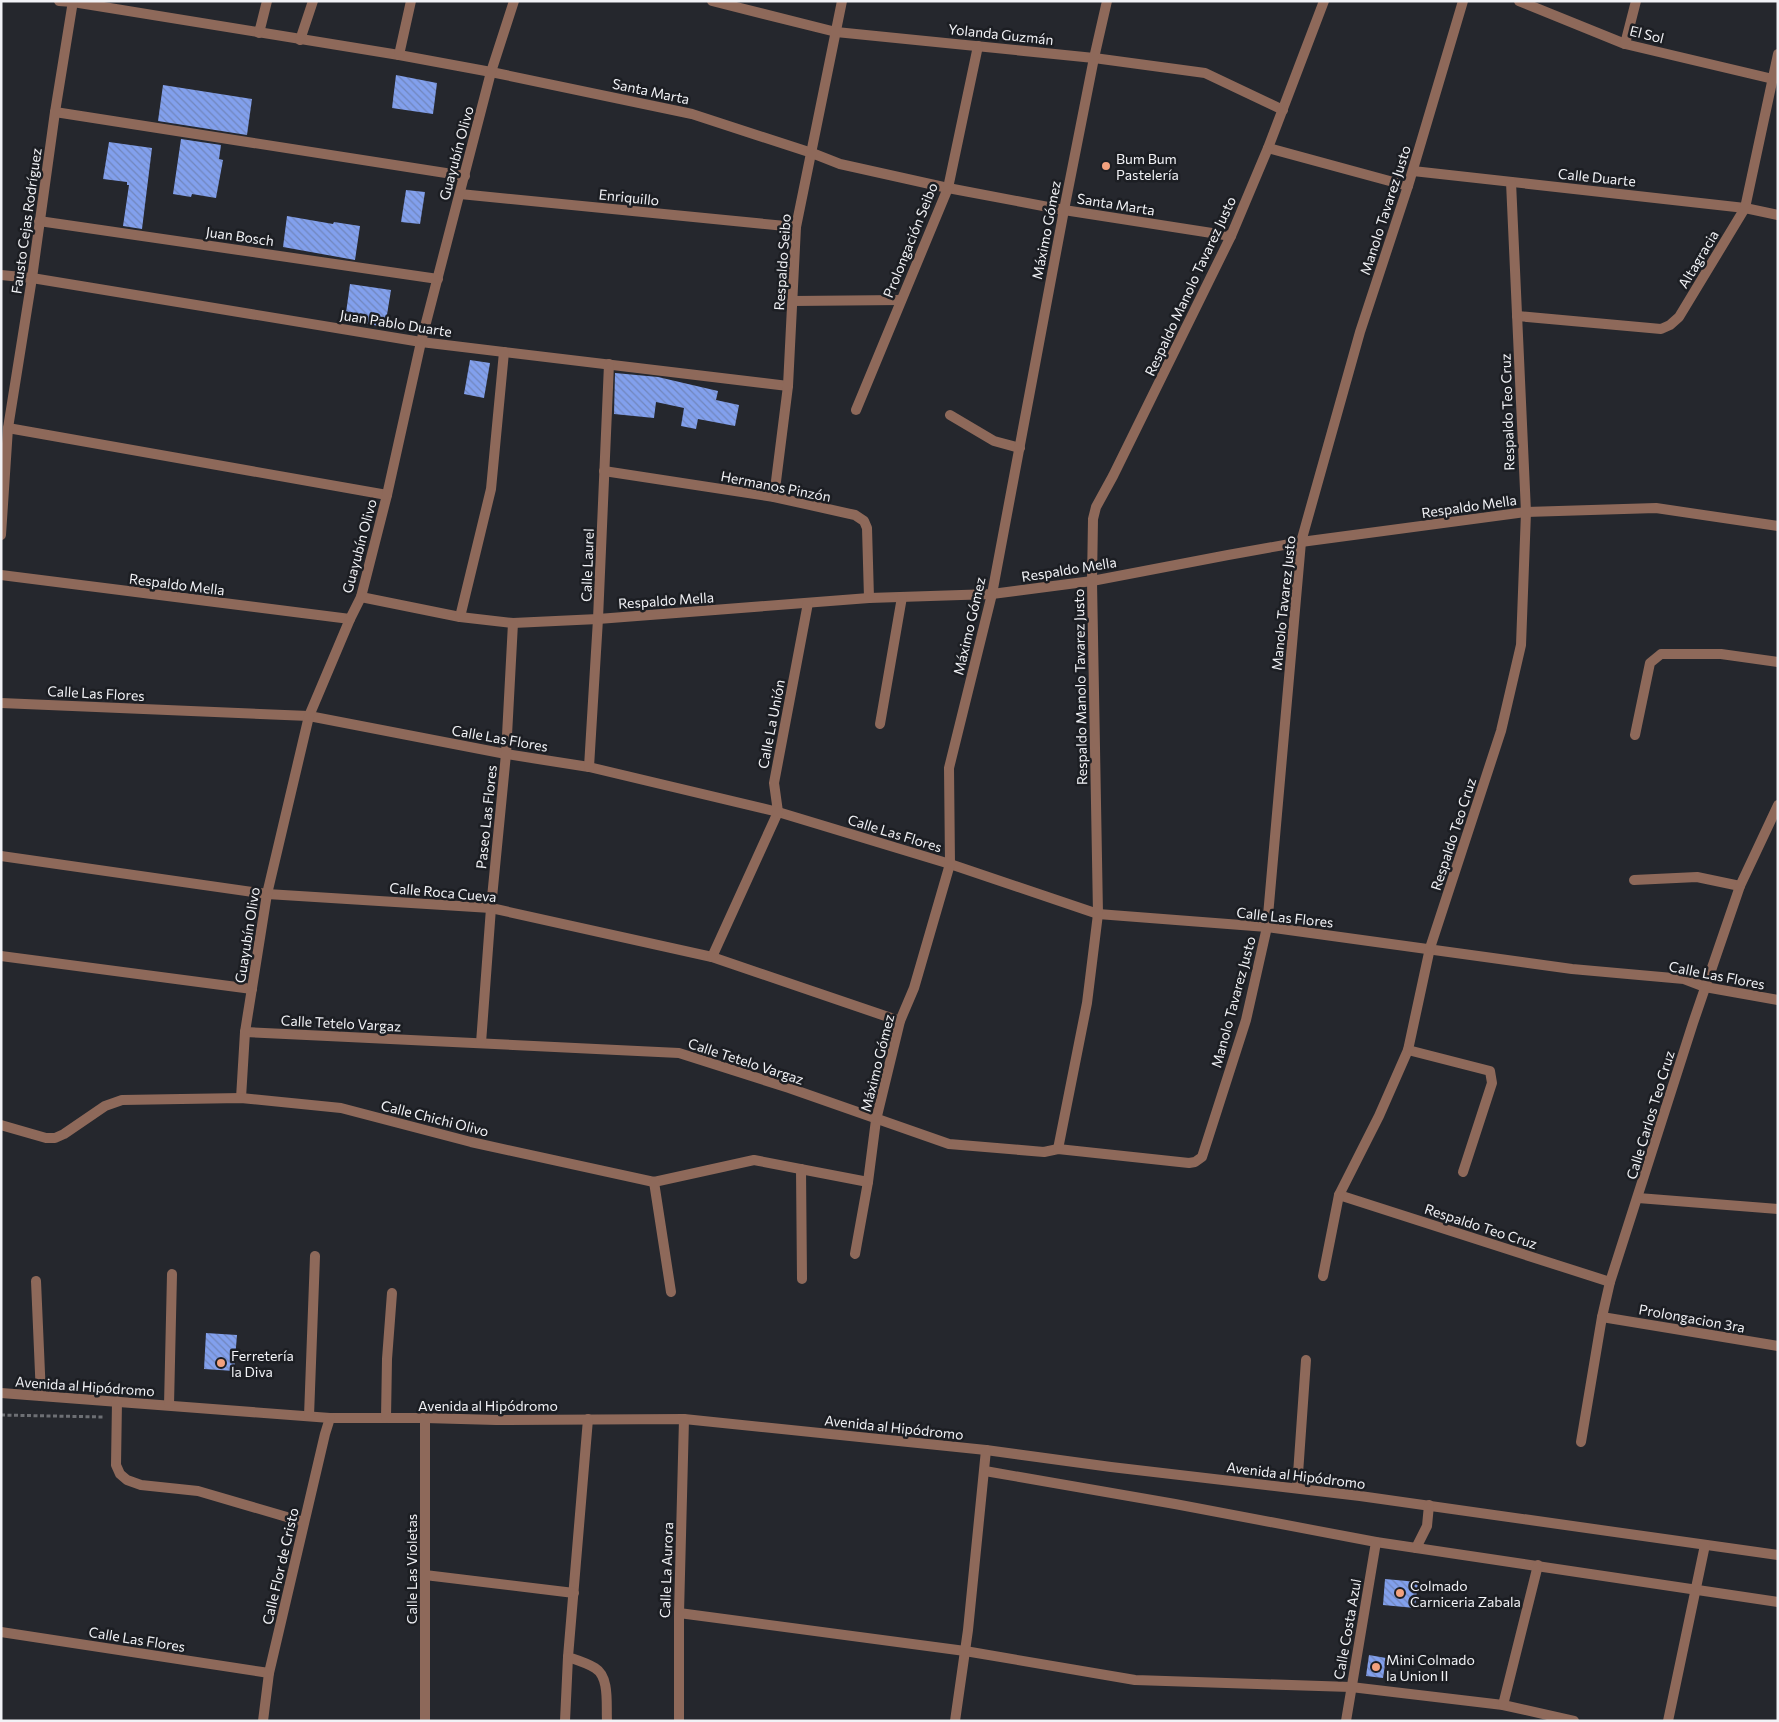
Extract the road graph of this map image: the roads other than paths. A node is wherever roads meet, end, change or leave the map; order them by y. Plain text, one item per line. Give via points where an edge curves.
1 (59, 1) edge
2 (267, 1) edge
3 (313, 1) edge
4 (411, 1) edge
5 (514, 1) edge
6 (712, 1) edge
7 (842, 1) edge
8 (1107, 1) edge
9 (1324, 1) edge
10 (1463, 1) edge
11 (1519, 1) edge
12 (1636, 1) edge
13 (73, 2) edge
14 (836, 32) junction
15 (259, 33) junction
16 (300, 40) junction
17 (1625, 44) junction
18 (978, 46) junction
19 (1778, 54) edge
20 (399, 55) junction
21 (1094, 58) junction
22 (491, 72) junction
23 (1773, 79) junction
24 (1283, 110) junction
25 (55, 112) junction
26 (1268, 148) junction
27 (812, 152) junction
28 (1413, 171) junction
29 (465, 176) junction
30 (1511, 182) junction
31 (1408, 186) junction
32 (948, 188) junction
33 (460, 194) junction
34 (1745, 208) junction
35 (1064, 210) junction
36 (1778, 215) edge
37 (39, 221) junction
38 (796, 227) junction
39 (1231, 236) junction
40 (1, 276) edge
41 (32, 278) junction
42 (438, 279) junction
43 (901, 300) junction
44 (793, 301) junction
45 (1517, 316) junction
46 (421, 342) junction
47 (504, 352) junction
48 (609, 364) junction
49 (788, 386) junction
50 (856, 410) dead end
51 (950, 415) dead end
52 (8, 428) junction
53 (1020, 448) junction
54 (604, 471) junction
55 (387, 495) junction
56 (774, 497) junction
57 (1526, 512) junction
58 (1778, 526) edge
59 (1, 535) edge
60 (1301, 542) junction
61 (1, 575) edge
62 (1092, 582) junction
63 (992, 594) junction
64 (361, 597) junction
65 (869, 598) junction
66 (902, 598) junction
67 (808, 603) junction
68 (460, 617) junction
69 (350, 619) junction
70 (598, 620) junction
71 (513, 623) junction
72 (1778, 662) edge
73 (1, 703) edge
74 (309, 716) junction
75 (880, 724) dead end
76 (1635, 735) dead end
77 (506, 754) junction
78 (589, 768) junction
79 (1778, 806) edge
80 (778, 812) junction
81 (1, 856) edge
82 (950, 864) junction
83 (1634, 880) dead end
84 (1740, 886) junction
85 (267, 894) junction
86 (491, 908) junction
87 (1098, 914) junction
88 (1267, 927) junction
89 (1430, 948) junction
90 (1, 956) edge
91 (712, 957) junction
92 (1706, 987) junction
93 (252, 989) junction
94 (1778, 1000) edge
95 (900, 1022) junction
96 (245, 1032) junction
97 (481, 1043) junction
98 (1408, 1050) junction
99 (241, 1098) junction
100 (876, 1120) junction
101 (1, 1125) edge
102 (1058, 1149) junction
103 (1199, 1160) joint
104 (801, 1169) junction
105 (1462, 1172) dead end
106 (654, 1182) junction
107 (868, 1182) junction
108 (1339, 1195) junction
109 (1638, 1198) junction
110 (1778, 1209) edge
111 (855, 1254) dead end
112 (315, 1256) dead end
113 (172, 1274) dead end
114 (1323, 1276) dead end
115 (802, 1279) dead end
116 (36, 1281) dead end
117 (1610, 1282) junction
118 (671, 1292) dead end
119 (392, 1293) dead end
120 (1602, 1317) junction
121 (1778, 1346) edge
122 (1306, 1360) dead end
123 (1, 1394) edge
124 (40, 1396) junction
125 (116, 1401) junction
126 (169, 1405) junction
127 (309, 1416) junction
128 (330, 1418) junction
129 (386, 1418) junction
130 (425, 1418) junction
131 (588, 1419) junction
132 (684, 1419) junction
133 (1581, 1442) dead end
134 (986, 1450) junction
135 (985, 1471) junction
136 (1297, 1488) junction
137 (1429, 1506) junction
138 (304, 1522) junction
139 (1376, 1542) junction
140 (1705, 1546) junction
141 (1416, 1548) junction
142 (1778, 1555) edge
143 (1538, 1565) junction
144 (425, 1575) junction
145 (1697, 1588) junction
146 (574, 1593) junction
147 (1778, 1602) edge
148 (679, 1613) junction
149 (1, 1632) edge
150 (965, 1651) junction
151 (568, 1656) junction
152 (269, 1672) junction
153 (1351, 1687) junction
154 (1503, 1705) junction
155 (263, 1721) edge
156 (424, 1721) edge
157 (565, 1721) edge
158 (607, 1721) edge
159 (679, 1721) edge
160 (954, 1721) edge
161 (1346, 1721) edge
162 (1574, 1721) edge
163 (1668, 1721) edge

1 - 13 street, Santa Marta
2 - 15 street
3 - 16 street
4 - 20 street
5 - 22 street, Guayubín Olivo
6 - 14 street, Yolanda Guzmán
7 - 14 street, Respaldo Seibo
8 - 21 street, Máximo Gómez
9 - 24 street, Respaldo Manolo Tavarez Justo
10 - 28 street, Manolo Tavarez Justo
11 - 17 street, El Sol
12 - 17 street
13 - 15 street, Santa Marta
13 - 25 street, Fausto Cejas Rodríguez
14 - 18 street, Yolanda Guzmán
14 - 27 street, Respaldo Seibo
15 - 16 street, Santa Marta
16 - 20 street, Santa Marta
17 - 23 street, El Sol
18 - 21 street, Yolanda Guzmán
18 - 32 street, Prolongación Seibo
19 - 23 street, Altagracia
20 - 22 street, Santa Marta
21 - 24 street, Yolanda Guzmán via 1205,73
21 - 35 street, Máximo Gómez
22 - 27 street, Santa Marta via 692,114
22 - 29 street, Guayubín Olivo
23 - 34 street, Altagracia
24 - 26 street, Respaldo Manolo Tavarez Justo
25 - 29 street
25 - 37 street, Fausto Cejas Rodríguez
26 - 31 street
26 - 39 street, Respaldo Manolo Tavarez Justo
27 - 32 street, Santa Marta via 840,164
27 - 38 street, Respaldo Seibo
28 - 30 street, Calle Duarte
28 - 31 street, Manolo Tavarez Justo
29 - 33 street, Guayubín Olivo
30 - 34 street, Calle Duarte
30 - 45 street, Respaldo Teo Cruz
31 - 60 street, Manolo Tavarez Justo via 1360,332
32 - 35 street, Santa Marta
32 - 43 street, Prolongación Seibo
33 - 38 street, Enriquillo
33 - 42 street, Guayubín Olivo
34 - 36 street, Calle Duarte
34 - 45 street, Altagracia via 1679,317 1670,326 1661,329
35 - 39 street, Santa Marta
35 - 53 street, Máximo Gómez
37 - 41 street, Fausto Cejas Rodríguez
37 - 42 street, Juan Bosch
38 - 44 street, Respaldo Seibo
39 - 62 street, Respaldo Manolo Tavarez Justo via 1096,507 1092,519
40 - 41 street, Juan Pablo Duarte
41 - 46 street, Juan Pablo Duarte
41 - 52 street, Fausto Cejas Rodríguez
42 - 46 street, Guayubín Olivo
43 - 44 street
43 - 50 street, Prolongación Seibo
44 - 49 street, Respaldo Seibo
45 - 57 street, Respaldo Teo Cruz
46 - 47 street, Juan Pablo Duarte
46 - 55 street, Guayubín Olivo
47 - 48 street, Juan Pablo Duarte
47 - 68 street via 491,490
48 - 49 street, Juan Pablo Duarte
48 - 54 street, Calle Laurel
49 - 56 street, Respaldo Seibo
51 - 53 street via 994,441
52 - 55 street
52 - 59 street, Fausto Cejas Rodríguez
53 - 63 street, Máximo Gómez
54 - 56 street, Hermanos Pinzón
54 - 70 street, Calle Laurel
55 - 64 street, Guayubín Olivo
56 - 65 street, Hermanos Pinzón via 855,515 864,520
57 - 58 street, Respaldo Mella via 1656,508
57 - 60 street, Respaldo Mella
57 - 89 street, Respaldo Teo Cruz via 1521,644 1502,731
60 - 62 street, Respaldo Mella
60 - 88 street, Manolo Tavarez Justo
61 - 69 street, Respaldo Mella
62 - 63 street, Respaldo Mella
62 - 87 street, Respaldo Manolo Tavarez Justo
63 - 66 street, Respaldo Mella
63 - 82 street, Máximo Gómez via 948,768
64 - 68 street, Respaldo Mella
64 - 69 street, Guayubín Olivo
65 - 66 street, Respaldo Mella
65 - 67 street, Respaldo Mella
66 - 75 street
67 - 70 street, Respaldo Mella
67 - 80 street, Calle La Unión via 774,783
68 - 71 street, Respaldo Mella
69 - 74 street, Guayubín Olivo
70 - 71 street, Respaldo Mella
70 - 78 street, Calle Laurel
71 - 77 street, Paseo Las Flores
72 - 76 street via 1721,654 1661,654 1650,663
73 - 74 street, Calle Las Flores
74 - 77 street, Calle Las Flores
74 - 85 street, Guayubín Olivo
77 - 78 street, Calle Las Flores
77 - 86 street, Paseo Las Flores
78 - 80 street, Calle Las Flores
79 - 84 street, Calle Carlos Teo Cruz
80 - 82 street, Calle Las Flores
80 - 91 street
81 - 85 street, Calle Roca Cueva
82 - 87 street, Calle Las Flores
82 - 95 street, Máximo Gómez via 914,988
83 - 84 street via 1697,877
84 - 92 street, Calle Carlos Teo Cruz
85 - 86 street, Calle Roca Cueva
85 - 93 street, Guayubín Olivo
86 - 91 street, Calle Roca Cueva
86 - 97 street, Paseo Las Flores
87 - 88 street, Calle Las Flores
87 - 102 street, Respaldo Manolo Tavarez Justo via 1087,1003
88 - 89 street, Calle Las Flores
88 - 103 street, Manolo Tavarez Justo via 1246,1020
89 - 92 street, Calle Las Flores via 1572,969 1684,979
89 - 98 street, Respaldo Teo Cruz
90 - 93 street
91 - 95 street, Calle Roca Cueva
92 - 94 street, Calle Las Flores
92 - 109 street, Calle Carlos Teo Cruz
93 - 96 street, Guayubín Olivo
95 - 100 street, Máximo Gómez
96 - 97 street, Calle Tetelo Vargaz
96 - 99 street, Guayubín Olivo
97 - 100 street, Calle Tetelo Vargaz via 679,1053
98 - 105 street via 1490,1071 1492,1083
98 - 108 street, Respaldo Teo Cruz
99 - 101 street, Calle Chichi Olivo via 122,1100 105,1106 55,1138
99 - 106 street, Calle Chichi Olivo via 341,1108 471,1142
100 - 102 street, Calle Tetelo Vargaz via 949,1144 1044,1152
100 - 107 street, Máximo Gómez
102 - 103 street, Calle Tetelo Vargaz via 1190,1164
104 - 106 street, Calle Chichi Olivo via 754,1160
104 - 107 street, Calle Chichi Olivo
104 - 115 street
106 - 118 street
107 - 111 street, Máximo Gómez
108 - 114 street
108 - 117 street, Respaldo Teo Cruz
109 - 110 street
109 - 117 street, Calle Carlos Teo Cruz
112 - 127 street
113 - 126 street
116 - 124 street
117 - 120 street, Calle Carlos Teo Cruz
119 - 129 street
120 - 121 street, Prolongacion 3ra
120 - 133 street, Calle Carlos Teo Cruz
122 - 136 street
123 - 124 street, Avenida al Hipódromo
124 - 125 street, Avenida al Hipódromo
125 - 126 street, Avenida al Hipódromo
125 - 138 street via 116,1465 126,1480 141,1485 198,1491
126 - 127 street, Avenida al Hipódromo
127 - 128 street, Avenida al Hipódromo
128 - 129 street, Avenida al Hipódromo
128 - 138 street, Calle Flor de Cristo
129 - 130 street, Avenida al Hipódromo
130 - 131 street, Avenida al Hipódromo
130 - 144 street, Calle Las Violetas
131 - 132 street, Avenida al Hipódromo
131 - 146 street
132 - 134 street, Avenida al Hipódromo
132 - 148 street, Calle La Aurora
134 - 135 street
134 - 136 street, Avenida al Hipódromo
135 - 139 street
135 - 150 street
136 - 137 street, Avenida al Hipódromo
137 - 140 street, Avenida al Hipódromo
137 - 141 street via 1427,1526
138 - 152 street, Calle Flor de Cristo
139 - 141 street
139 - 153 street, Calle Costa Azul
140 - 142 street, Avenida al Hipódromo
140 - 145 street
141 - 143 street
143 - 145 street
143 - 154 street
144 - 146 street
144 - 156 street, Calle Las Violetas
145 - 147 street
145 - 163 street
146 - 151 street
148 - 150 street
148 - 159 street, Calle La Aurora
149 - 152 street, Calle Las Flores
150 - 153 street via 1134,1680
150 - 160 street
151 - 157 street
151 - 158 street via 602,1674
152 - 155 street, Calle Flor de Cristo
153 - 154 street
153 - 161 street, Calle Costa Azul
154 - 162 street

